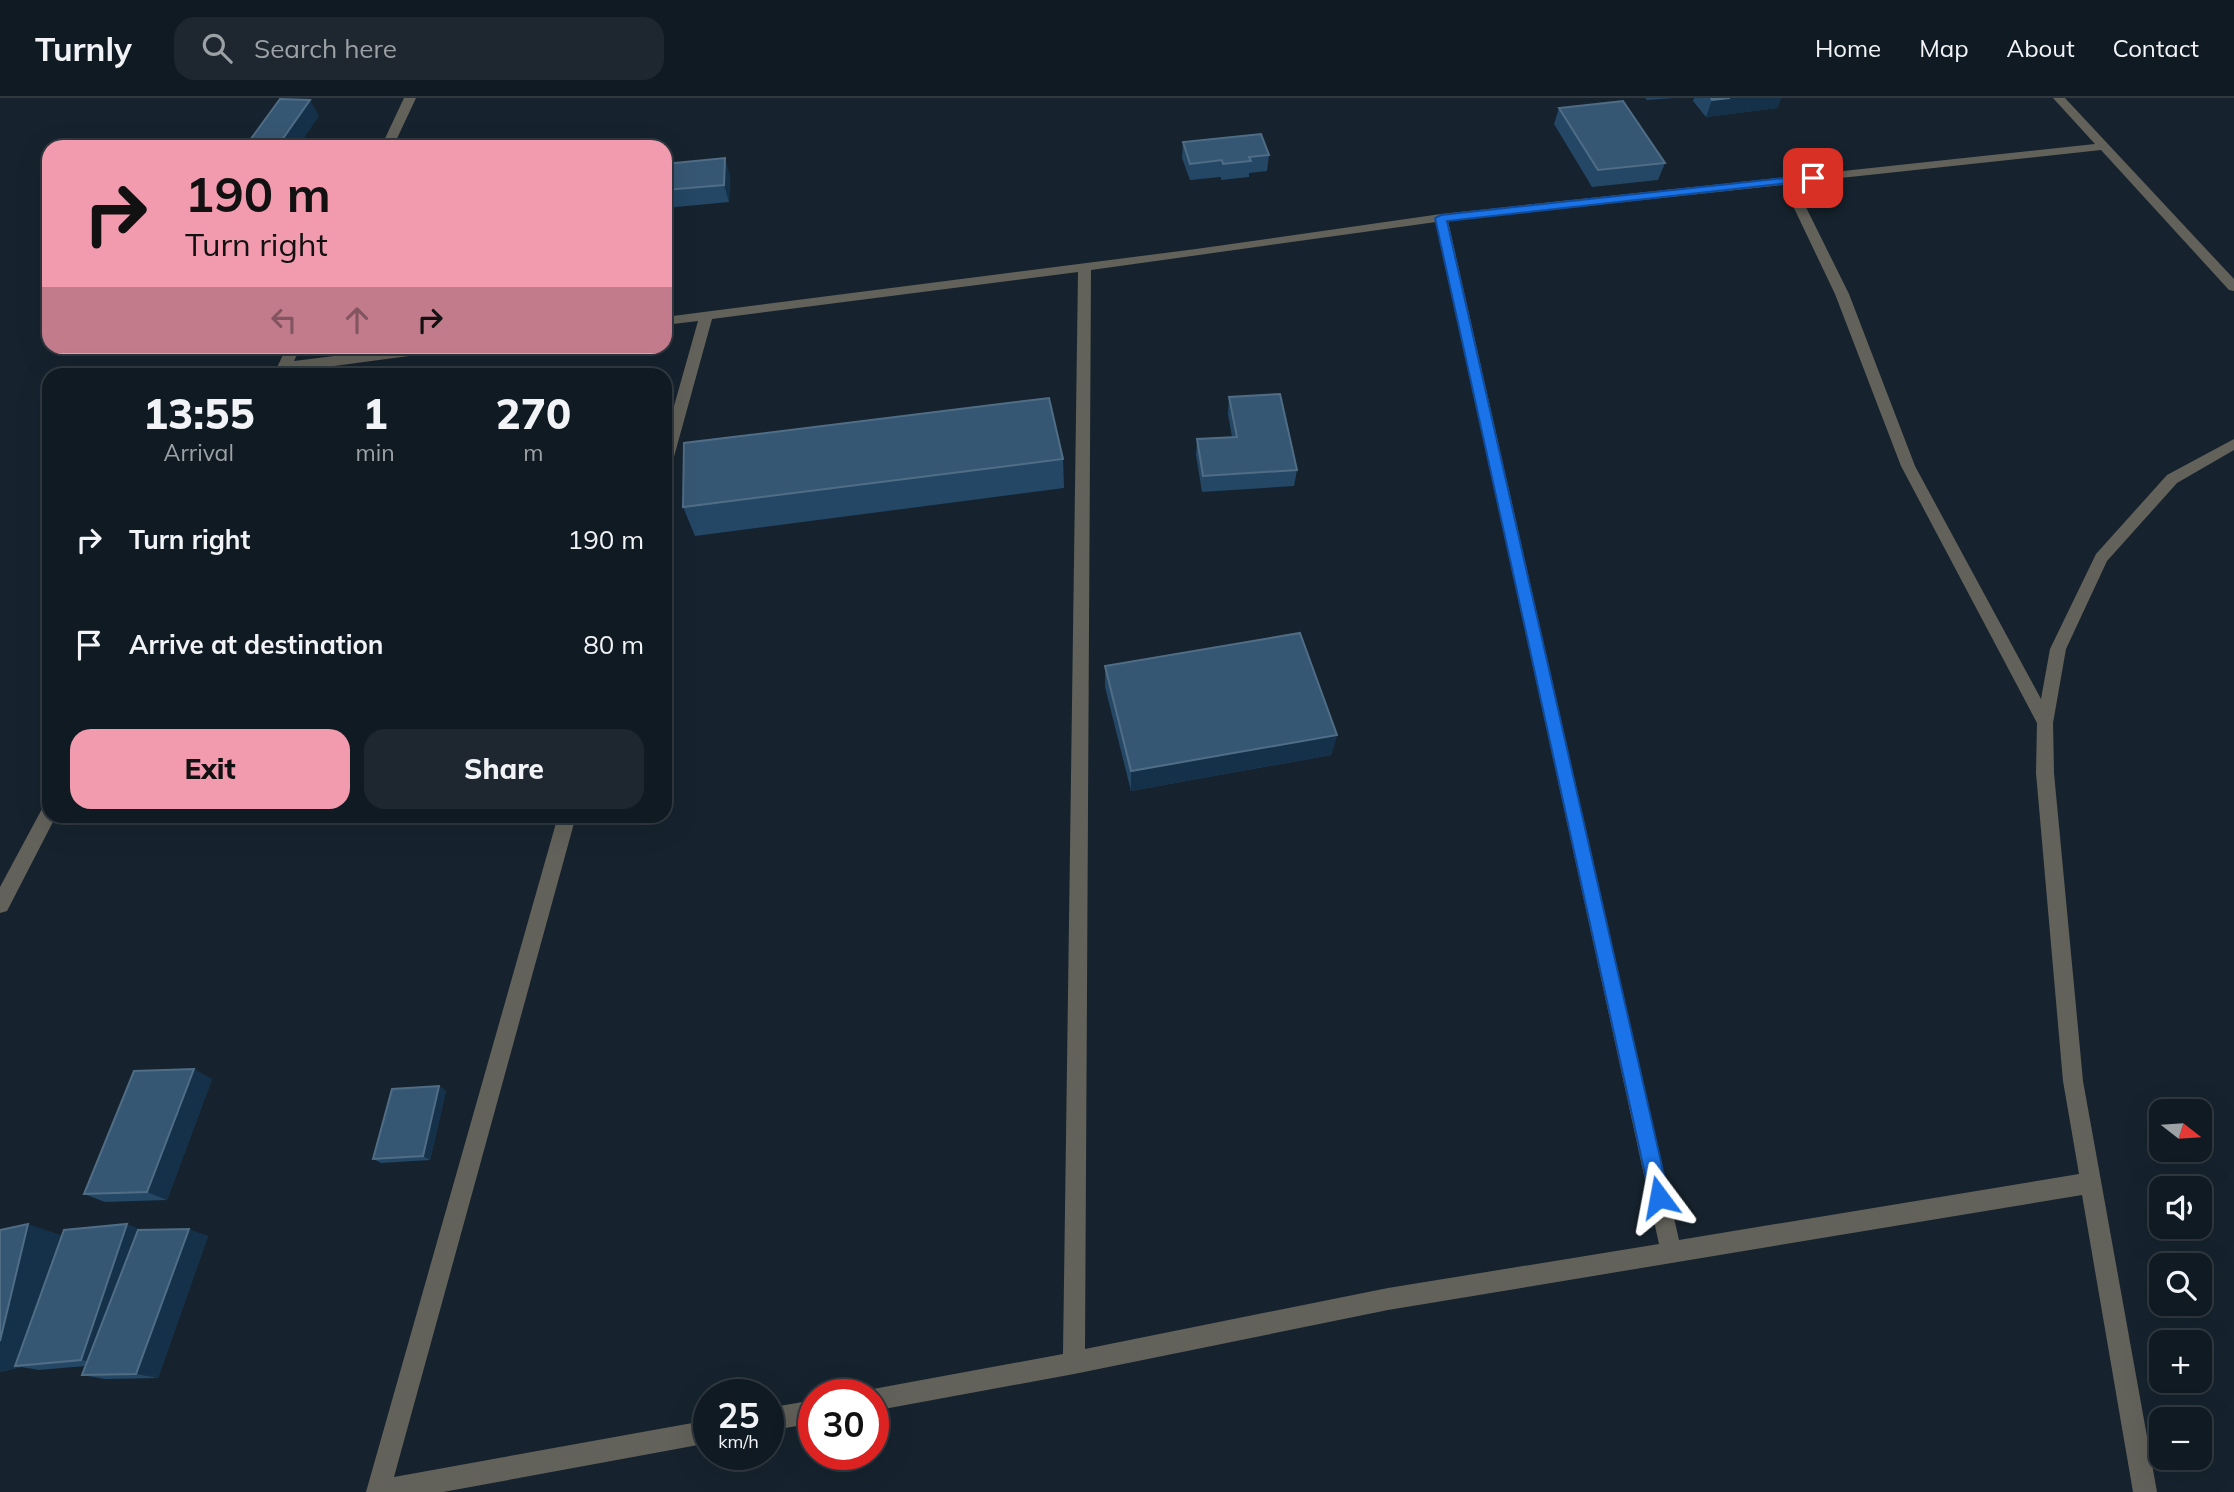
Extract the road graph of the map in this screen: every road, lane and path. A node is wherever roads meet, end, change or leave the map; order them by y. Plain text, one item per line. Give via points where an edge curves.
1 (410, 98) edge
2 (2059, 98) edge
3 (390, 140) edge
4 (2105, 146) junction
5 (1787, 181) junction
6 (1441, 218) junction
7 (1085, 267) junction
8 (2234, 288) edge
9 (706, 316) junction
10 (672, 320) edge
11 (399, 354) edge
12 (304, 368) edge
13 (672, 439) edge
14 (2234, 444) edge
15 (2045, 723) junction
16 (43, 823) edge
17 (565, 823) edge
18 (0, 905) edge
19 (2090, 1183) junction
20 (1671, 1251) junction
21 (1074, 1363) junction
22 (889, 1397) edge
23 (693, 1434) edge
24 (379, 1492) edge
25 (2145, 1492) edge

1 - 3 street
2 - 4 street
4 - 5 street
4 - 8 street
5 - 6 street
5 - 15 street via 1842,293 1908,466
6 - 7 street
6 - 20 street
7 - 9 street
7 - 21 street
9 - 10 street
9 - 13 street
11 - 12 street
14 - 15 street via 2172,479 2101,558 2058,649
15 - 19 street via 2045,773 2073,1081
16 - 18 street
17 - 24 street
19 - 20 street
19 - 25 street
20 - 21 street via 1388,1299
21 - 22 street
23 - 24 street

